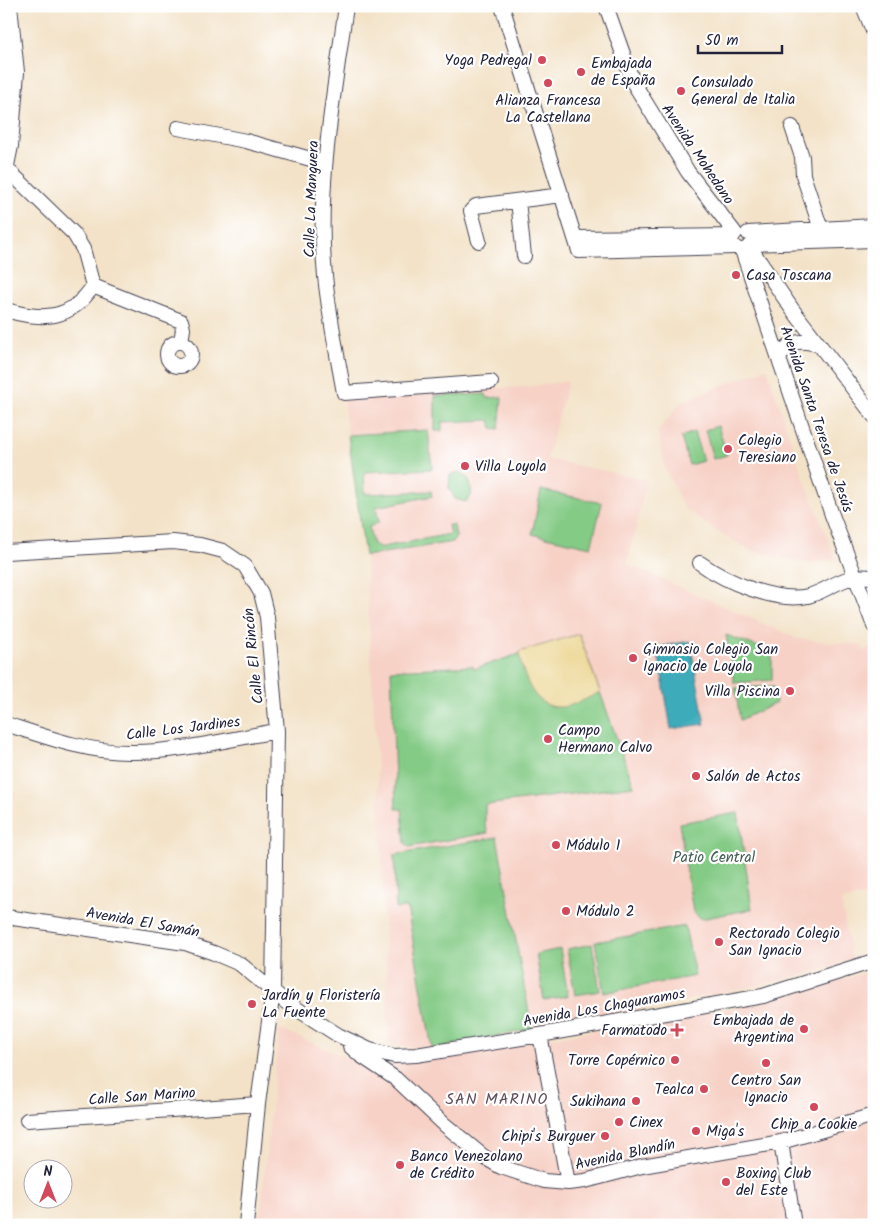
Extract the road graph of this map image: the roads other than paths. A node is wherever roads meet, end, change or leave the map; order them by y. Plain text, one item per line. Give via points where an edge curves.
1 (10, 6) edge
2 (346, 6) edge
3 (502, 6) edge
4 (606, 6) edge
5 (863, 6) edge
6 (874, 33) edge
7 (792, 127) dead end
8 (178, 128) dead end
9 (326, 163) junction
10 (6, 169) edge
11 (562, 195) junction
12 (518, 201) junction
13 (874, 226) edge
14 (821, 229) junction
15 (874, 240) edge
16 (479, 241) dead end
17 (742, 241) junction
18 (524, 256) dead end
19 (93, 286) junction
20 (6, 310) edge
21 (181, 342) dead end
22 (819, 345) junction
23 (780, 359) junction
24 (491, 382) dead end
25 (874, 416) edge
26 (6, 552) edge
27 (700, 563) dead end
28 (854, 577) junction
29 (874, 577) edge
30 (874, 626) edge
31 (6, 724) edge
32 (277, 731) junction
33 (6, 917) edge
34 (874, 961) edge
35 (273, 991) junction
36 (338, 1035) junction
37 (540, 1035) junction
38 (394, 1056) junction
39 (396, 1078) junction
40 (258, 1104) junction
41 (874, 1114) edge
42 (27, 1120) dead end
43 (781, 1142) junction
44 (568, 1183) junction
45 (246, 1225) edge
46 (794, 1225) edge

1 - 10 street via 17,72 12,146
2 - 9 street, Calle La Manguera
3 - 11 street
4 - 17 street, Avenida Mohedano via 633,82 688,172
5 - 6 street
7 - 14 street via 802,157 803,175
8 - 9 street via 246,141
9 - 24 street, Calle La Manguera via 325,275 344,393
10 - 19 street via 74,234
11 - 12 street
11 - 17 street via 577,244
12 - 16 street via 476,206 472,211
12 - 18 street
13 - 14 street
14 - 17 street
15 - 17 street
17 - 22 street, Avenida Mohedano
17 - 23 street, Avenida Santa Teresa de Jesús
19 - 20 street via 73,310 41,318
19 - 21 street via 181,321
22 - 23 street via 797,342 783,350
22 - 25 street, Avenida Mohedano
23 - 28 street, Avenida Santa Teresa de Jesús
26 - 32 street, Calle El Rincón via 173,542 223,551 245,566 261,593 267,617
27 - 28 street via 739,586 787,596 808,596
28 - 29 street
28 - 30 street, Avenida Santa Teresa de Jesús
31 - 32 street, Calle Los Jardines via 82,747 129,752 197,745
32 - 35 street, Calle El Rincón
33 - 35 street, Avenida El Samán via 185,943 240,964
34 - 37 street, Avenida Los Chaguaramos via 763,996
35 - 36 street, Avenida El Samán
35 - 40 street, Calle El Rincón
36 - 38 street, Avenida Los Chaguaramos via 370,1050
36 - 39 street, Avenida Blandín via 360,1055
37 - 38 street, Avenida Los Chaguaramos
37 - 44 street
38 - 39 street
39 - 44 street, Avenida Blandín via 484,1157 521,1175
40 - 42 street, Calle San Marino
40 - 45 street, Calle El Rincón
41 - 43 street, Avenida Blandín
43 - 44 street, Avenida Blandín via 695,1156
43 - 46 street

